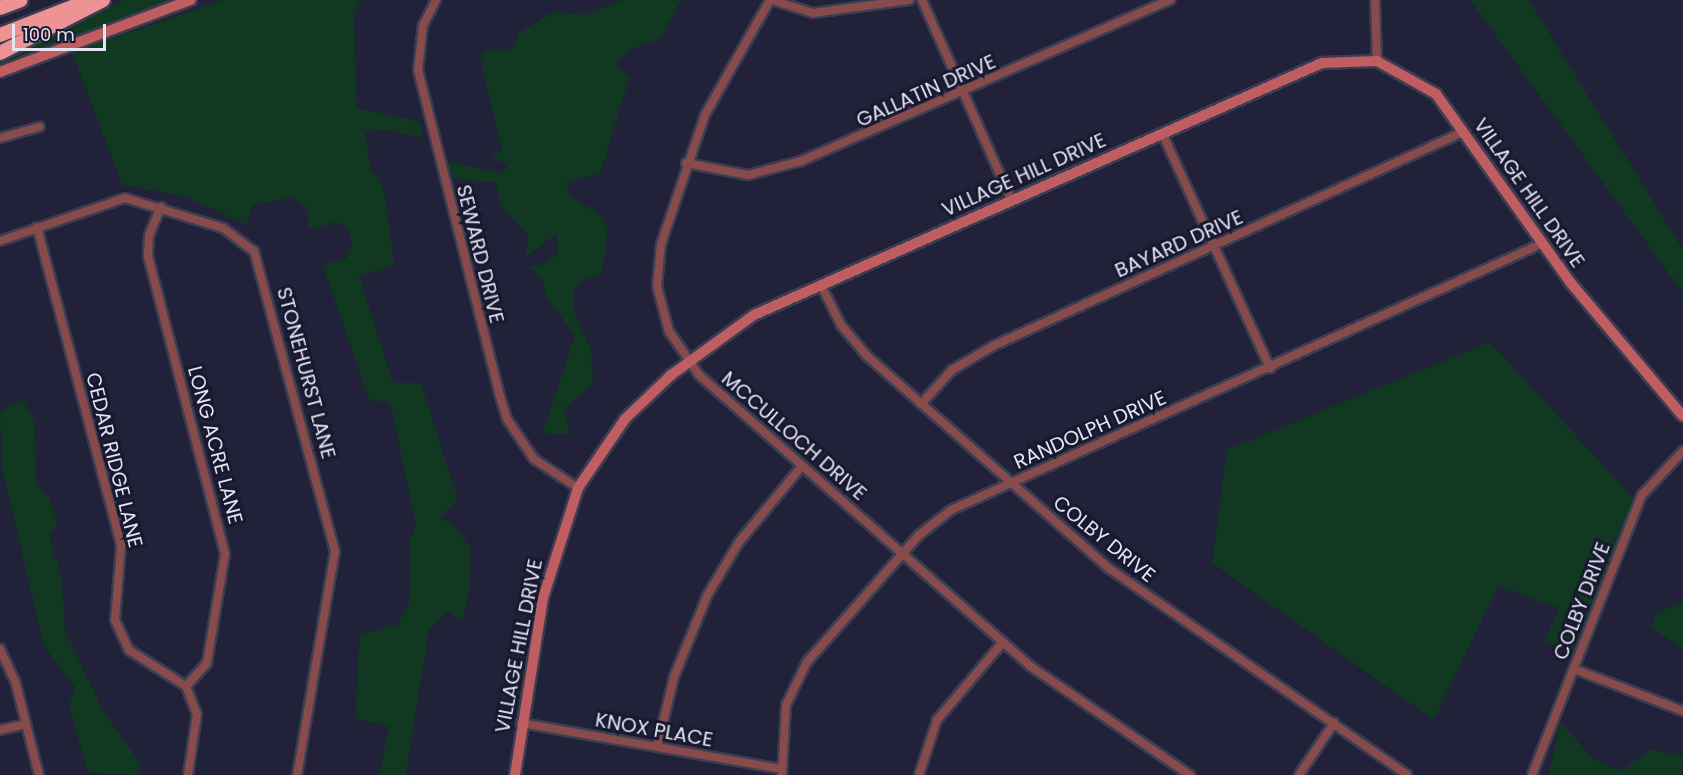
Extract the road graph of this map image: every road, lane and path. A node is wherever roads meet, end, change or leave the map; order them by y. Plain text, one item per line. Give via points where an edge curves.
1 (21, 0) edge
2 (90, 0) edge
3 (103, 0) edge
4 (191, 0) edge
5 (436, 0) edge
6 (771, 0) edge
7 (909, 0) edge
8 (922, 0) edge
9 (1170, 0) edge
10 (1375, 0) edge
11 (0, 8) edge
12 (0, 35) edge
13 (0, 53) edge
14 (1377, 61) junction
15 (0, 72) edge
16 (964, 92) junction
17 (39, 127) dead end
18 (1463, 132) junction
19 (1162, 133) junction
20 (0, 138) edge
21 (686, 163) junction
22 (1012, 201) junction
23 (161, 207) junction
24 (37, 227) junction
25 (0, 241) edge
26 (1541, 244) junction
27 (1215, 247) junction
28 (821, 285) junction
29 (688, 360) junction
30 (1270, 368) junction
31 (921, 404) junction
32 (1683, 416) edge
33 (1683, 451) edge
34 (801, 467) junction
35 (1012, 484) junction
36 (578, 488) junction
37 (904, 553) junction
38 (1003, 642) junction
39 (0, 649) edge
40 (1574, 669) junction
41 (186, 686) junction
42 (1683, 711) edge
43 (521, 723) junction
44 (1334, 723) junction
45 (26, 724) junction
46 (0, 730) edge
47 (657, 747) junction
48 (781, 772) edge
49 (39, 775) edge
50 (188, 775) edge
51 (297, 775) edge
52 (515, 775) edge
53 (919, 775) edge
54 (1190, 775) edge
55 (1299, 775) edge
56 (1407, 775) edge
57 (1532, 775) edge

1 - 11 highway
2 - 12 highway
3 - 13 highway
4 - 15 street
5 - 36 street, SEWARD DRIVE via 417,48 420,82 499,393 507,419 534,459
6 - 7 street via 813,13
6 - 21 street, MCCULLOCH DRIVE via 705,115
8 - 16 street
9 - 16 street, GALLATIN DRIVE
10 - 14 street
14 - 18 street, VILLAGE HILL DRIVE via 1436,94
14 - 19 street, VILLAGE HILL DRIVE via 1306,69
16 - 21 street, GALLATIN DRIVE via 832,150 748,175
16 - 22 street
17 - 20 street
18 - 26 street, VILLAGE HILL DRIVE
18 - 27 street, BAYARD DRIVE
19 - 22 street, VILLAGE HILL DRIVE
19 - 27 street
21 - 29 street, MCCULLOCH DRIVE via 661,244 657,286 669,331
22 - 28 street, VILLAGE HILL DRIVE
23 - 24 street, STONEHURST LANE via 141,200 110,200
23 - 41 street, LONG ACRE LANE via 149,235 148,256 225,554 207,663
23 - 51 street, STONEHURST LANE via 236,234 254,251 331,531 334,551
24 - 25 street, STONEHURST LANE
24 - 41 street, CEDAR RIDGE LANE via 121,546 115,620 119,635 143,661
26 - 30 street, RANDOLPH DRIVE
26 - 32 street, VILLAGE HILL DRIVE
27 - 30 street
27 - 31 street, BAYARD DRIVE via 977,355 944,378
28 - 29 street, VILLAGE HILL DRIVE via 730,328
28 - 31 street, COLBY DRIVE via 852,340
29 - 34 street, MCCULLOCH DRIVE
29 - 36 street, VILLAGE HILL DRIVE via 625,420
30 - 35 street, RANDOLPH DRIVE
31 - 35 street, COLBY DRIVE
33 - 40 street, COLBY DRIVE via 1642,495
34 - 37 street, MCCULLOCH DRIVE
34 - 47 street via 739,542 707,596 674,678
35 - 37 street, RANDOLPH DRIVE via 951,510
35 - 44 street, COLBY DRIVE via 1110,569
36 - 43 street, VILLAGE HILL DRIVE via 543,598
37 - 38 street, MCCULLOCH DRIVE
37 - 48 street, RANDOLPH DRIVE via 794,683 781,729
38 - 53 street via 937,720
38 - 54 street, MCCULLOCH DRIVE
39 - 45 street
40 - 42 street
40 - 57 street, COLBY DRIVE
41 - 50 street via 197,729
43 - 47 street, KNOX PLACE
43 - 52 street, VILLAGE HILL DRIVE
44 - 55 street
44 - 56 street, COLBY DRIVE
45 - 46 street
45 - 49 street
47 - 48 street, KNOX PLACE

